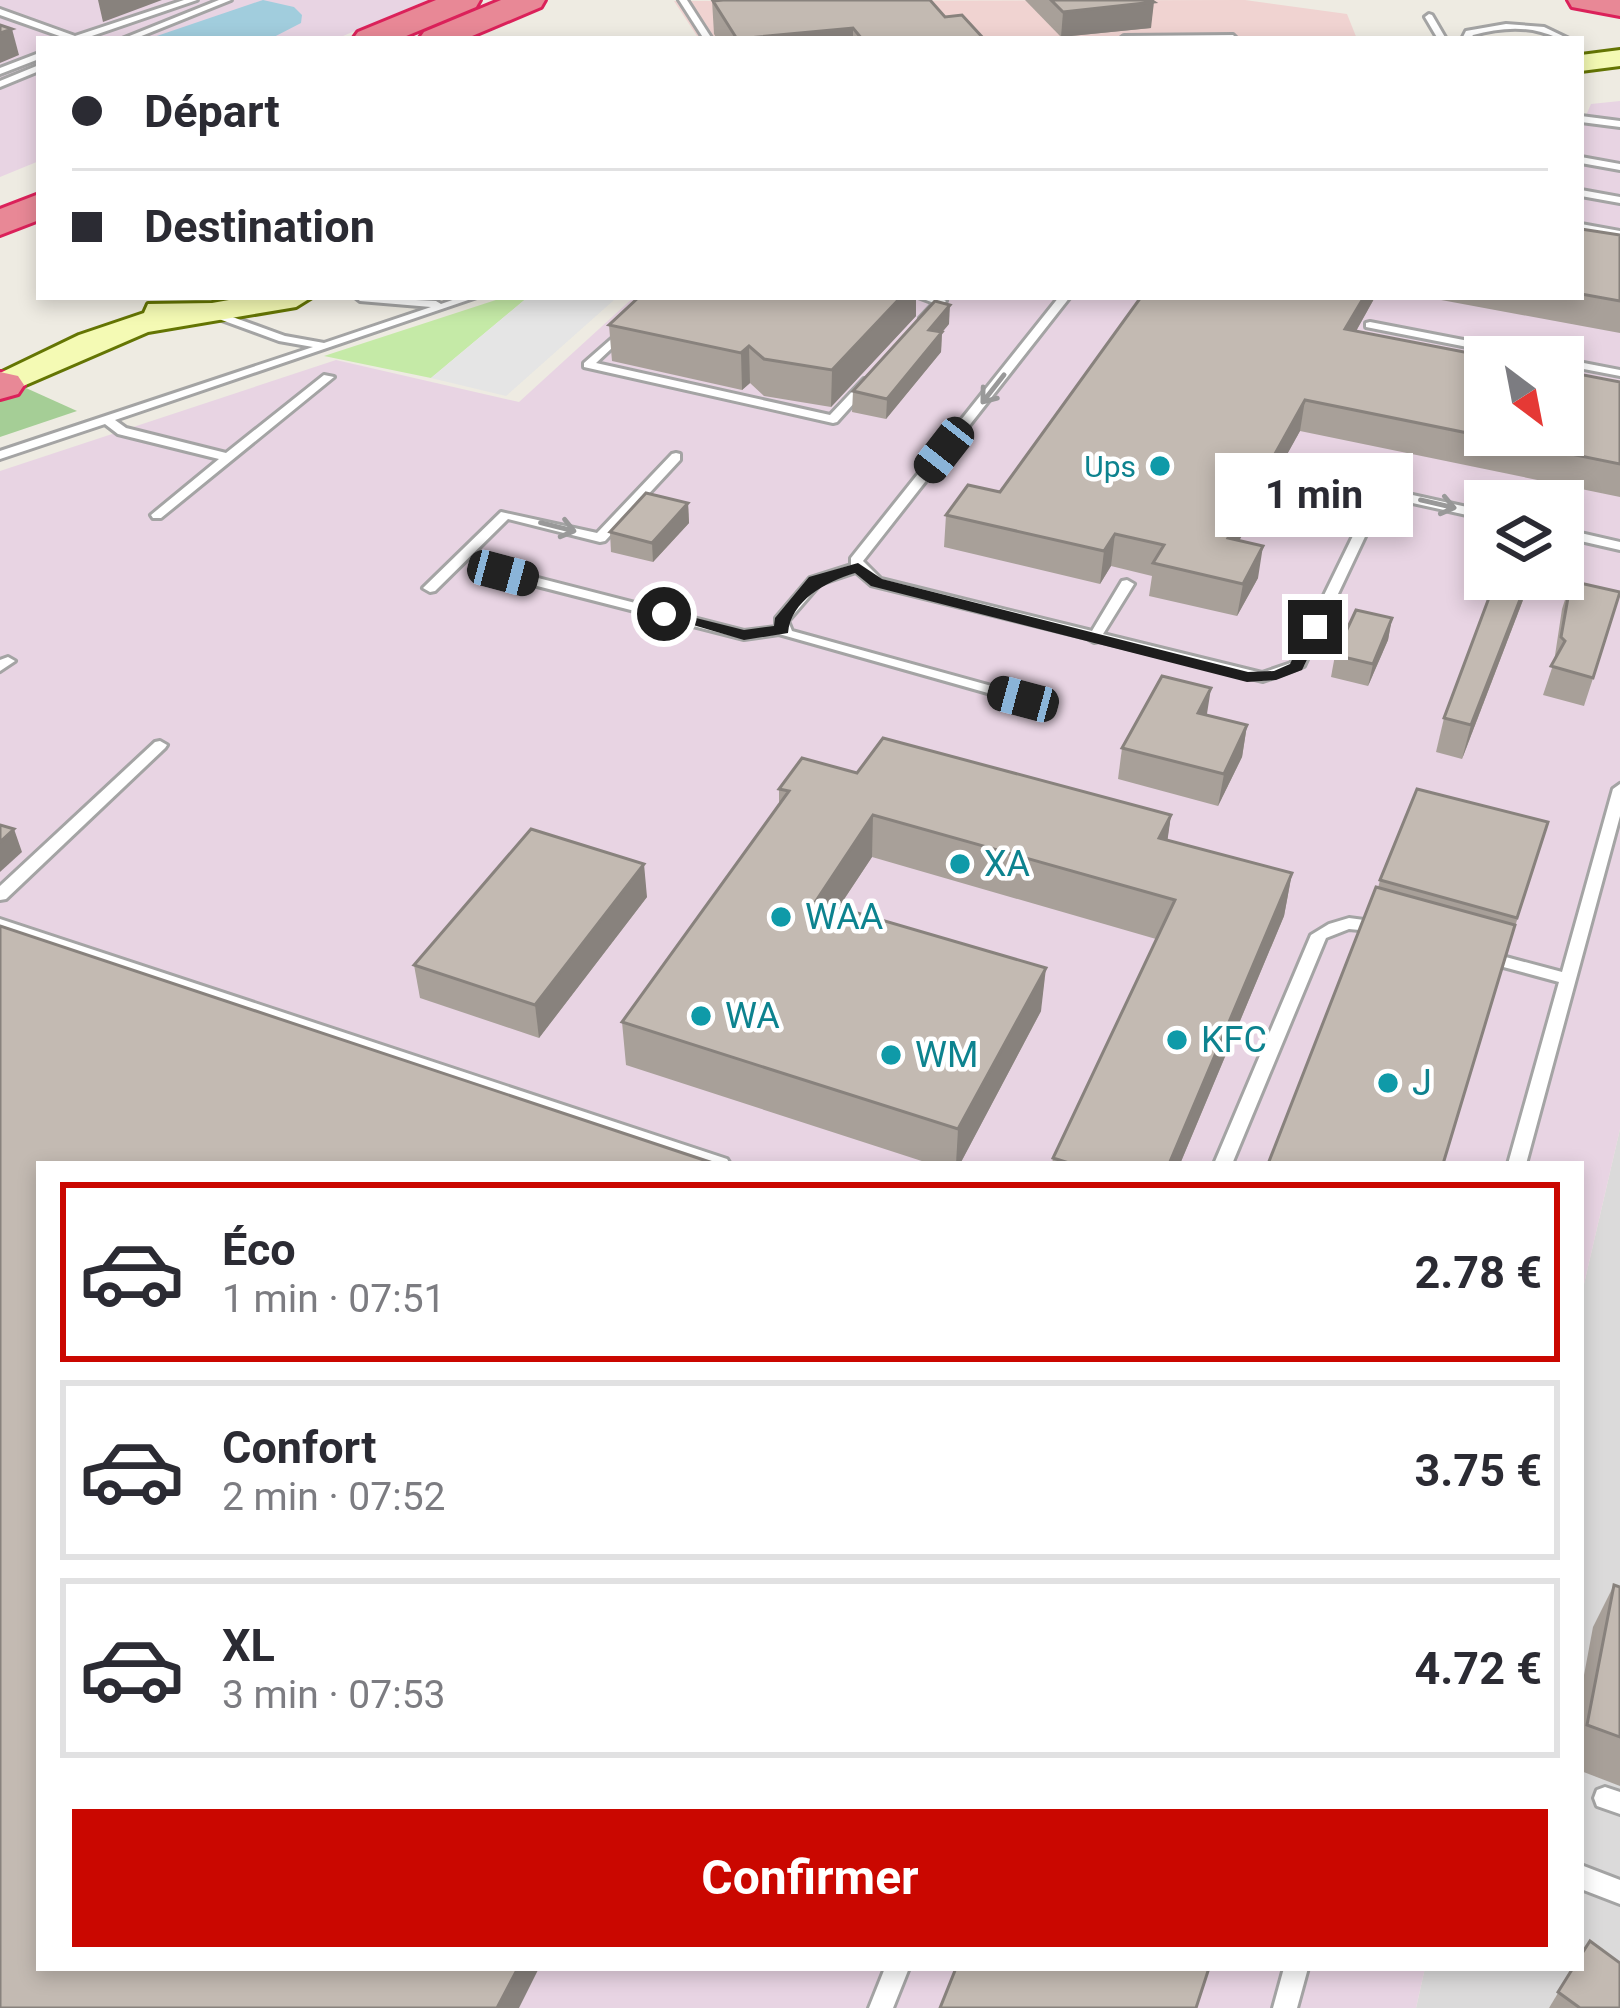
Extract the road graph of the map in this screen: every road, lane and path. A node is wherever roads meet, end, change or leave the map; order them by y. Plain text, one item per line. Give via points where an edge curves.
1 (193, 0) edge
2 (227, 0) edge
3 (464, 0) edge
4 (529, 0) edge
5 (682, 0) edge
6 (1584, 0) edge
7 (1620, 7) edge
8 (0, 12) edge
9 (1429, 17) dead end
10 (69, 36) edge
11 (87, 36) edge
12 (134, 36) edge
13 (377, 36) edge
14 (443, 36) edge
15 (706, 36) edge
16 (1440, 36) edge
17 (1467, 36) edge
18 (1553, 36) edge
19 (1620, 54) edge
20 (36, 57) edge
21 (1584, 58) edge
22 (36, 69) edge
23 (0, 70) edge
24 (0, 84) edge
25 (1584, 119) edge
26 (1620, 124) edge
27 (1584, 161) edge
28 (1620, 167) edge
29 (36, 176) edge
30 (0, 191) edge
31 (1584, 194) edge
32 (1620, 200) edge
33 (36, 207) edge
34 (0, 223) edge
35 (1584, 227) edge
36 (1620, 233) edge
37 (98, 300) edge
38 (123, 300) edge
39 (279, 300) edge
40 (361, 300) edge
41 (398, 300) edge
42 (462, 300) edge
43 (936, 300) edge
44 (1063, 300) edge
45 (449, 304) junction
46 (199, 314) junction
47 (632, 324) edge
48 (1370, 325) dead end
49 (257, 331) junction
50 (362, 334) junction
51 (910, 334) edge
52 (1464, 343) edge
53 (329, 345) junction
54 (1584, 366) edge
55 (879, 368) edge
56 (1620, 374) edge
57 (328, 377) dead end
58 (0, 382) edge
59 (208, 385) junction
60 (106, 419) junction
61 (0, 455) edge
62 (676, 457) dead end
63 (228, 458) junction
64 (1464, 510) edge
65 (157, 515) dead end
66 (1584, 538) edge
67 (1620, 546) edge
68 (858, 567) junction
69 (503, 573) dead end
70 (1127, 584) dead end
71 (430, 588) dead end
72 (782, 630) junction
73 (1094, 638) junction
74 (1023, 699) dead end
75 (160, 745) dead end
76 (1620, 789) edge
77 (0, 895) edge
78 (0, 924) edge
79 (1406, 934) edge
80 (1475, 953) edge
81 (1567, 979) junction
82 (712, 1161) edge
83 (1224, 1161) edge
84 (1518, 1161) edge
85 (1584, 1878) edge
86 (1620, 1892) edge
87 (896, 1971) edge
88 (1295, 1971) edge
89 (881, 2008) edge
90 (1285, 2008) edge

1 - 11 lane
2 - 12 lane
3 - 13 highway
4 - 14 highway
5 - 15 lane
6 - 7 highway
8 - 10 lane
9 - 16 lane
17 - 18 lane via 1511,26
19 - 21 main road
20 - 23 lane
22 - 24 lane
25 - 26 lane
27 - 28 lane
29 - 30 highway
31 - 32 lane
33 - 34 highway
35 - 36 lane
37 - 58 main road via 90,315
38 - 46 main road
39 - 46 main road
40 - 50 lane
41 - 45 lane
42 - 45 lane
43 - 51 lane
44 -> 68 lane
45 - 50 lane
46 - 49 lane
46 - 58 main road via 100,334
47 - 55 lane via 588,364 833,419
48 - 52 lane
49 - 53 lane
49 - 59 lane via 251,359
50 - 53 lane
53 - 59 lane
54 - 56 lane
57 - 63 lane
59 - 60 lane
60 - 61 lane
60 - 63 lane via 122,431
71 -> 62 lane via 505,514 600,538
63 - 65 lane
73 -> 64 lane via 1247,677 1288,672 1374,503 1408,498
66 - 67 lane
68 - 72 lane via 815,580
68 - 73 lane via 877,582
69 - 72 lane via 744,635
70 - 73 lane
72 - 74 lane
75 - 77 lane
76 - 81 lane
78 - 82 lane
79 - 83 lane via 1360,921 1319,935
80 - 81 lane
81 - 84 lane
85 - 86 lane
87 - 89 lane
88 - 90 lane

